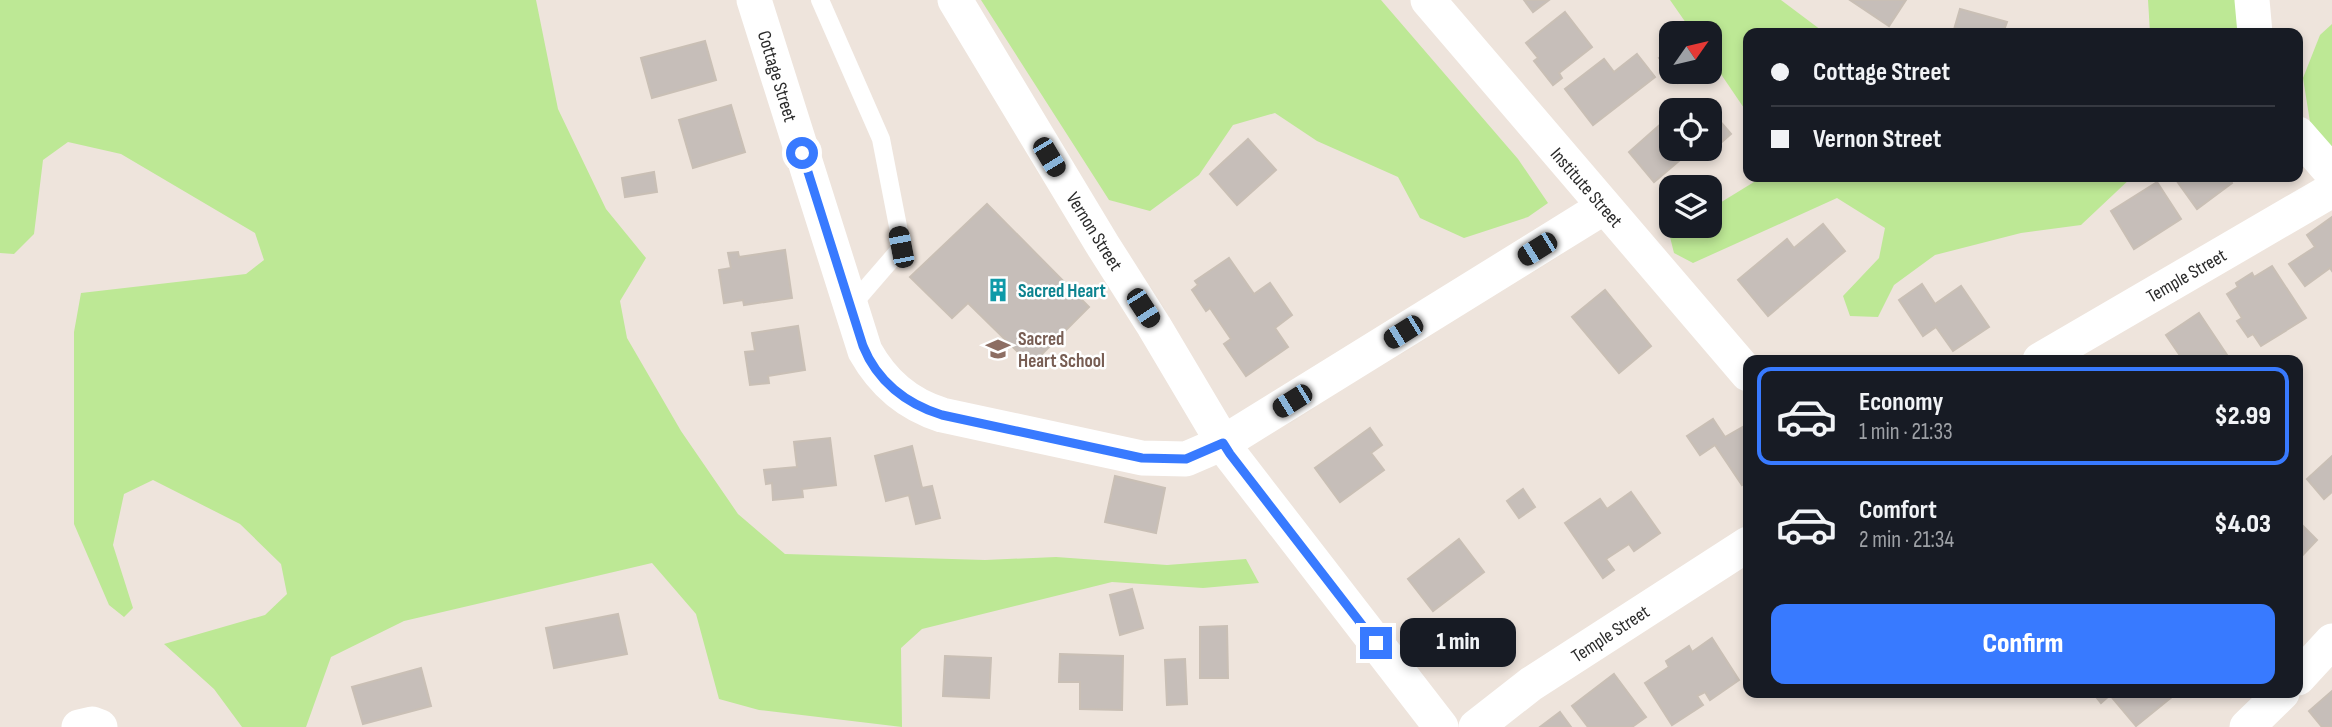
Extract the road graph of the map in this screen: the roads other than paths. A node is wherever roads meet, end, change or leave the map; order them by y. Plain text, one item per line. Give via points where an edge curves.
1 (754, 0) edge
2 (820, 0) edge
3 (955, 0) edge
4 (1428, 0) edge
5 (2252, 0) edge
6 (2255, 28) edge
7 (2303, 140) edge
8 (2332, 173) edge
9 (2332, 190) edge
10 (1604, 207) junction
11 (850, 306) junction
12 (2049, 355) edge
13 (1743, 368) edge
14 (1223, 443) junction
15 (1743, 547) edge
16 (2332, 641) edge
17 (2303, 673) edge
18 (2277, 698) edge
19 (79, 727) edge
20 (100, 727) edge
21 (1441, 727) edge
22 (1476, 727) edge
23 (2247, 727) edge

1 - 11 street, Cottage Street
2 - 11 lane via 881,139 901,247
3 - 14 street, Vernon Street
4 - 10 street, Institute Street
5 - 6 street
7 - 8 street
9 - 12 street, Temple Street
10 - 13 street, Institute Street
10 - 14 street, Cottage Street
11 - 14 street, Cottage Street via 877,371 900,395 925,410 1142,458 1186,459
14 - 21 street, Vernon Street
15 - 22 street, Temple Street via 1531,684
16 - 17 street
18 - 23 street
19 - 20 street

